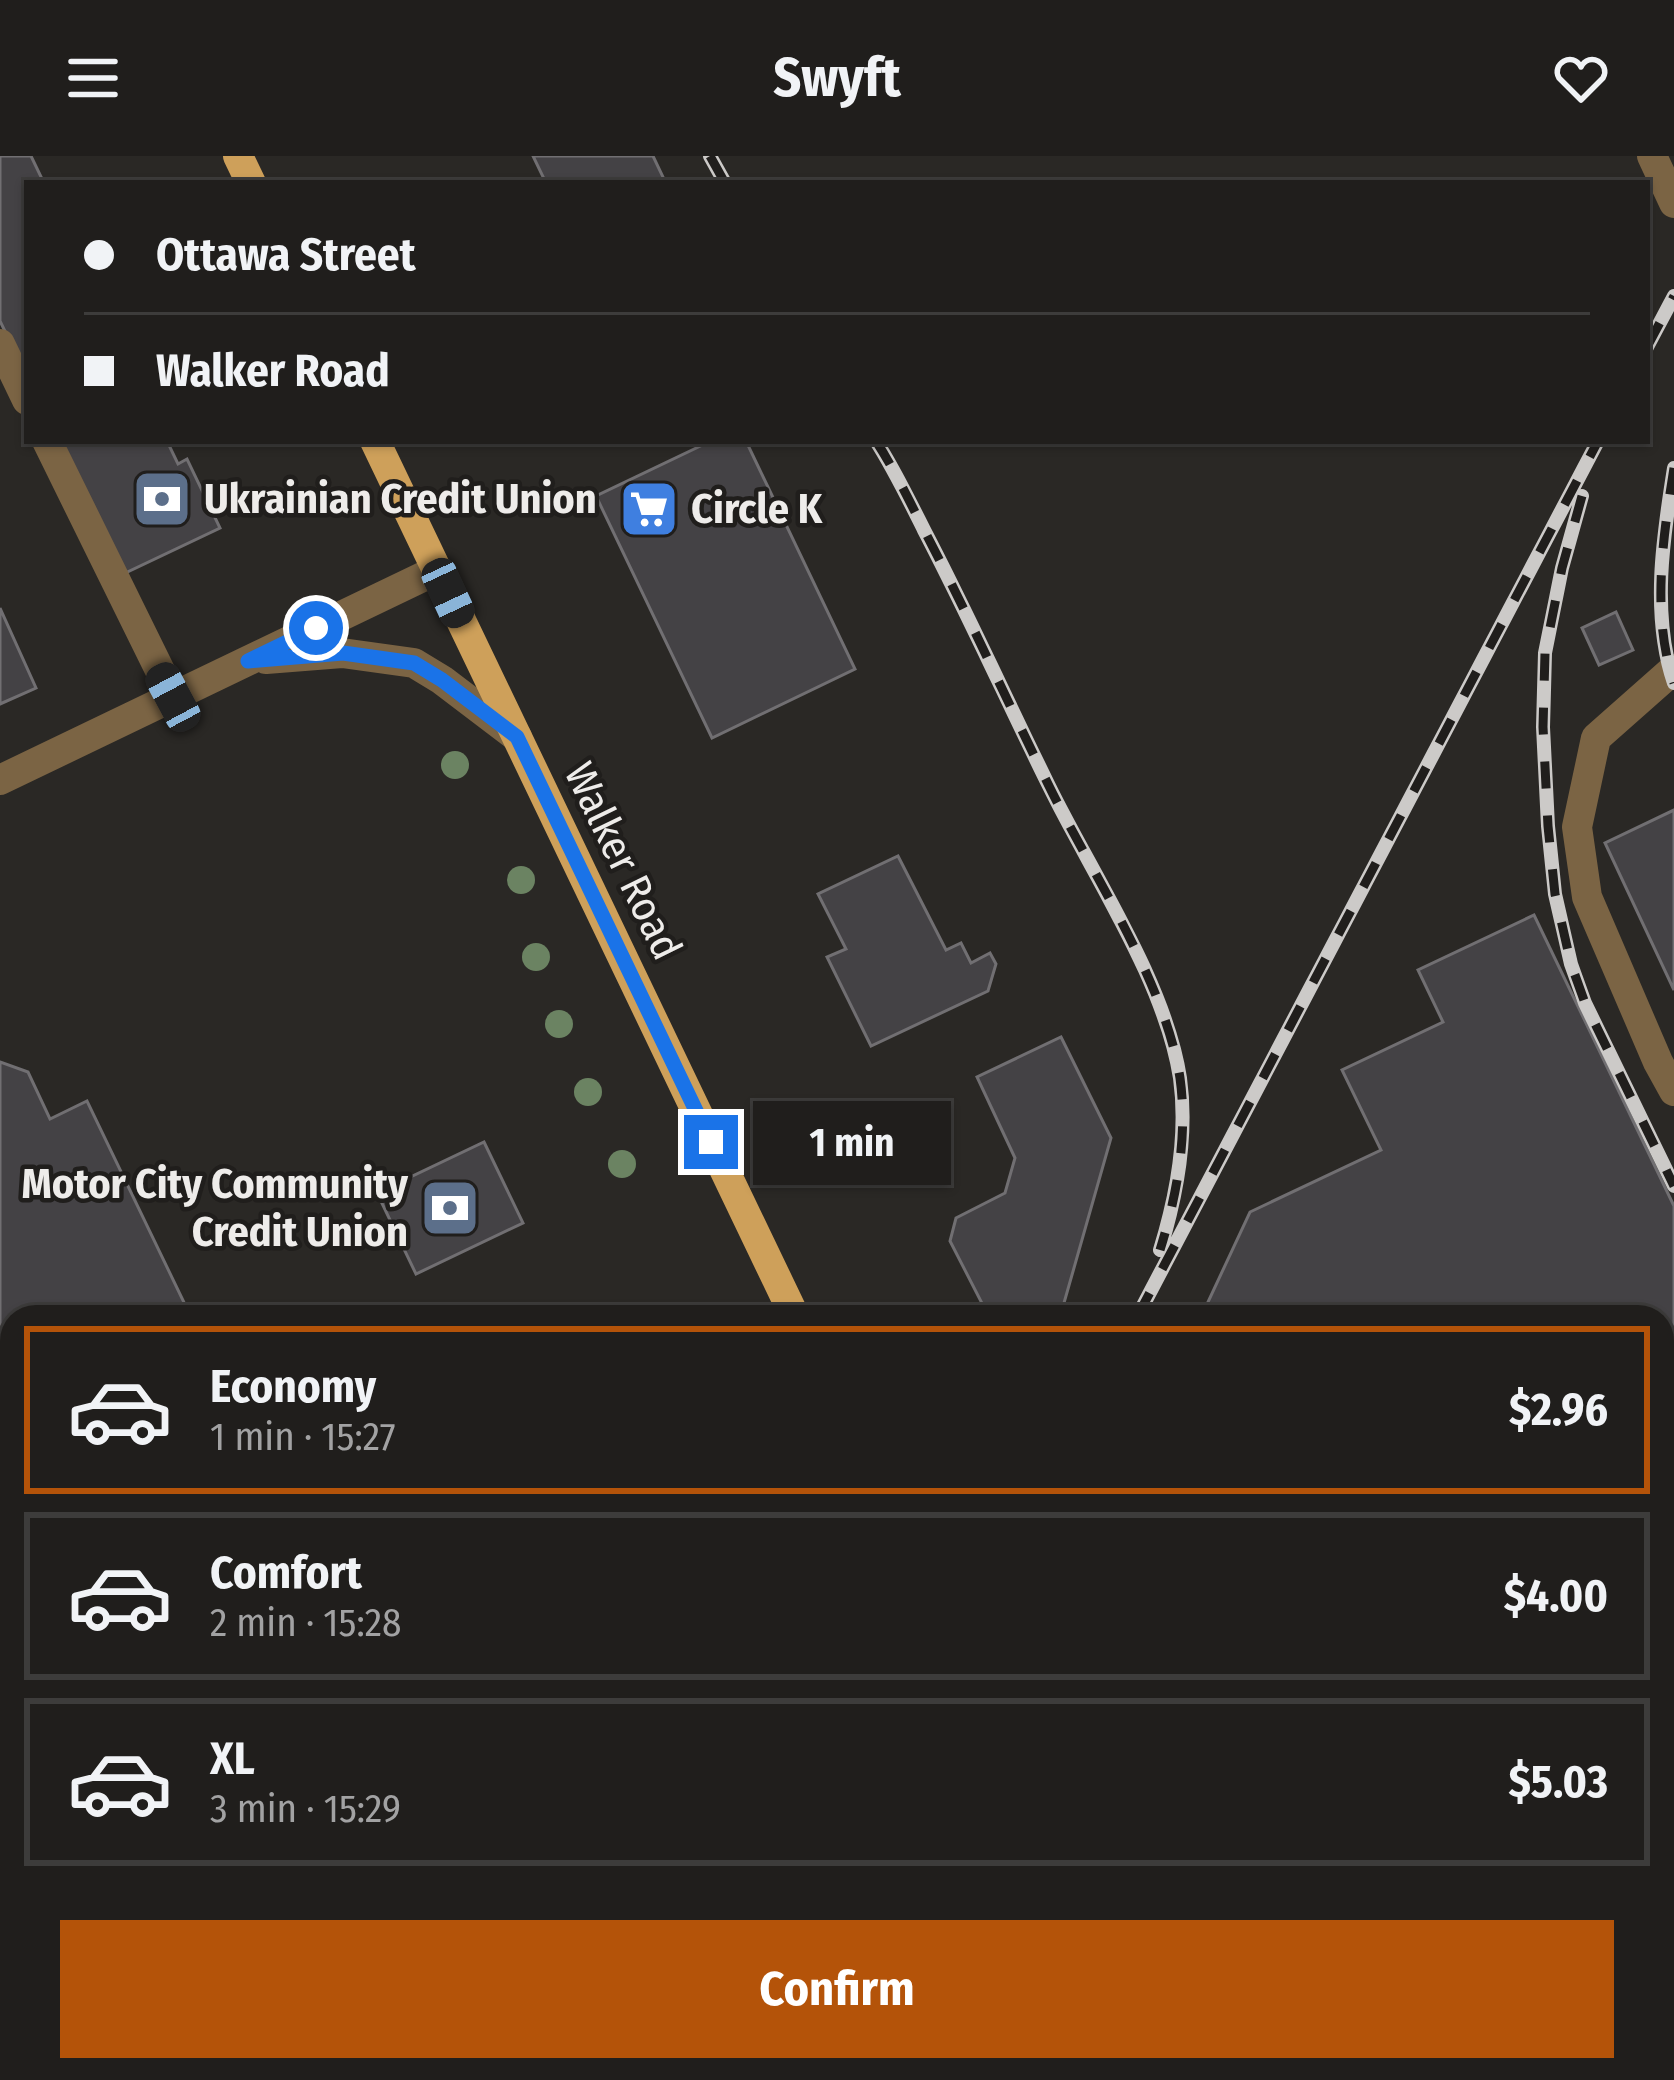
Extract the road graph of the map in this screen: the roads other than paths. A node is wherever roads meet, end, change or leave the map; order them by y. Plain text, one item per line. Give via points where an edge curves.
1 (1652, 156) edge
2 (1674, 203) edge
3 (0, 344) edge
4 (24, 394) edge
5 (48, 444) edge
6 (376, 444) edge
7 (437, 570) junction
8 (248, 661) junction
9 (1674, 669) edge
10 (173, 697) junction
11 (517, 737) junction
12 (0, 780) edge
13 (1674, 1091) edge
14 (789, 1305) edge

1 - 2 street
3 - 4 street
5 - 10 street
6 - 7 main road, Walker Road
7 - 8 street
7 - 11 main road, Walker Road
8 - 10 street
8 - 11 street via 343,653 414,663
9 - 13 street via 1596,738 1577,827 1587,897
10 - 12 street
11 - 14 main road, Walker Road

